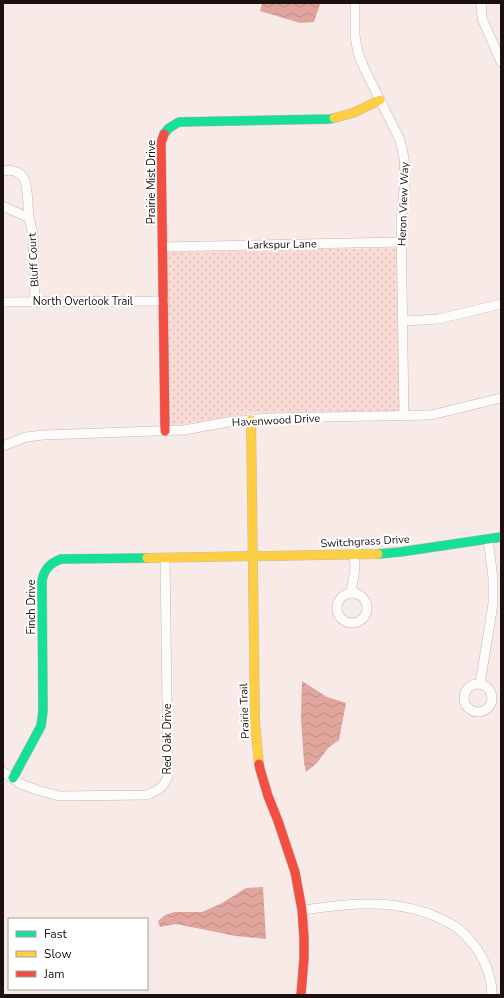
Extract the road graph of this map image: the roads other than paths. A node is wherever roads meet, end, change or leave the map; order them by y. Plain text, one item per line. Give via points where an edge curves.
1 (354, 3) edge
2 (481, 3) edge
3 (501, 62) edge
4 (380, 100) junction
5 (3, 171) edge
6 (3, 206) edge
7 (29, 218) junction
8 (401, 242) junction
9 (163, 246) junction
10 (35, 301) junction
11 (164, 301) junction
12 (3, 302) edge
13 (501, 304) edge
14 (403, 321) junction
15 (501, 398) edge
16 (404, 416) junction
17 (251, 420) junction
18 (165, 431) junction
19 (3, 446) edge
20 (501, 537) edge
21 (488, 539) junction
22 (354, 555) junction
23 (253, 556) junction
24 (165, 558) junction
25 (351, 593) dead end
26 (480, 684) dead end
27 (3, 772) edge
28 (13, 778) junction
29 (302, 910) junction
30 (301, 995) edge
31 (492, 995) edge

1 - 4 street, Heron View Way via 358,53
2 - 3 street via 482,18
4 - 8 street, Heron View Way via 400,140 404,158
4 - 9 street, Prairie Mist Drive via 353,113 330,119 178,122 169,127 161,143
5 - 7 street, Bluff Court via 17,171 24,178
6 - 7 street, Bluff Court
7 - 10 street, Bluff Court via 33,234
8 - 9 street, Larkspur Lane
8 - 14 street, Heron View Way
9 - 11 street, Prairie Mist Drive
10 - 11 street, North Overlook Trail
10 - 12 street, North Overlook Trail
11 - 18 street, Prairie Mist Drive
13 - 14 street via 438,319
14 - 16 street, Heron View Way
15 - 16 street, Havenwood Drive via 431,415
16 - 17 street, Havenwood Drive
17 - 18 street, Havenwood Drive
17 - 23 street, Prairie Trail
18 - 19 street, Havenwood Drive via 43,435 26,437
20 - 21 street, Switchgrass Drive
21 - 22 street, Switchgrass Drive via 400,552
21 - 26 street via 494,578 493,604
22 - 23 street, Switchgrass Drive
22 - 25 street via 355,568
23 - 24 street, Finch Drive
23 - 29 street, Prairie Trail via 256,723 260,769 295,872
24 - 28 street, Finch Drive via 61,559 48,566 42,581 43,711 37,733
24 - 28 street, Red Oak Drive via 168,776 165,784 158,791 147,795 59,796 21,784
27 - 28 street
29 - 30 street, Prairie Trail via 304,958
29 - 31 street via 347,904 370,904 412,909 439,918 460,930 471,941 489,974

